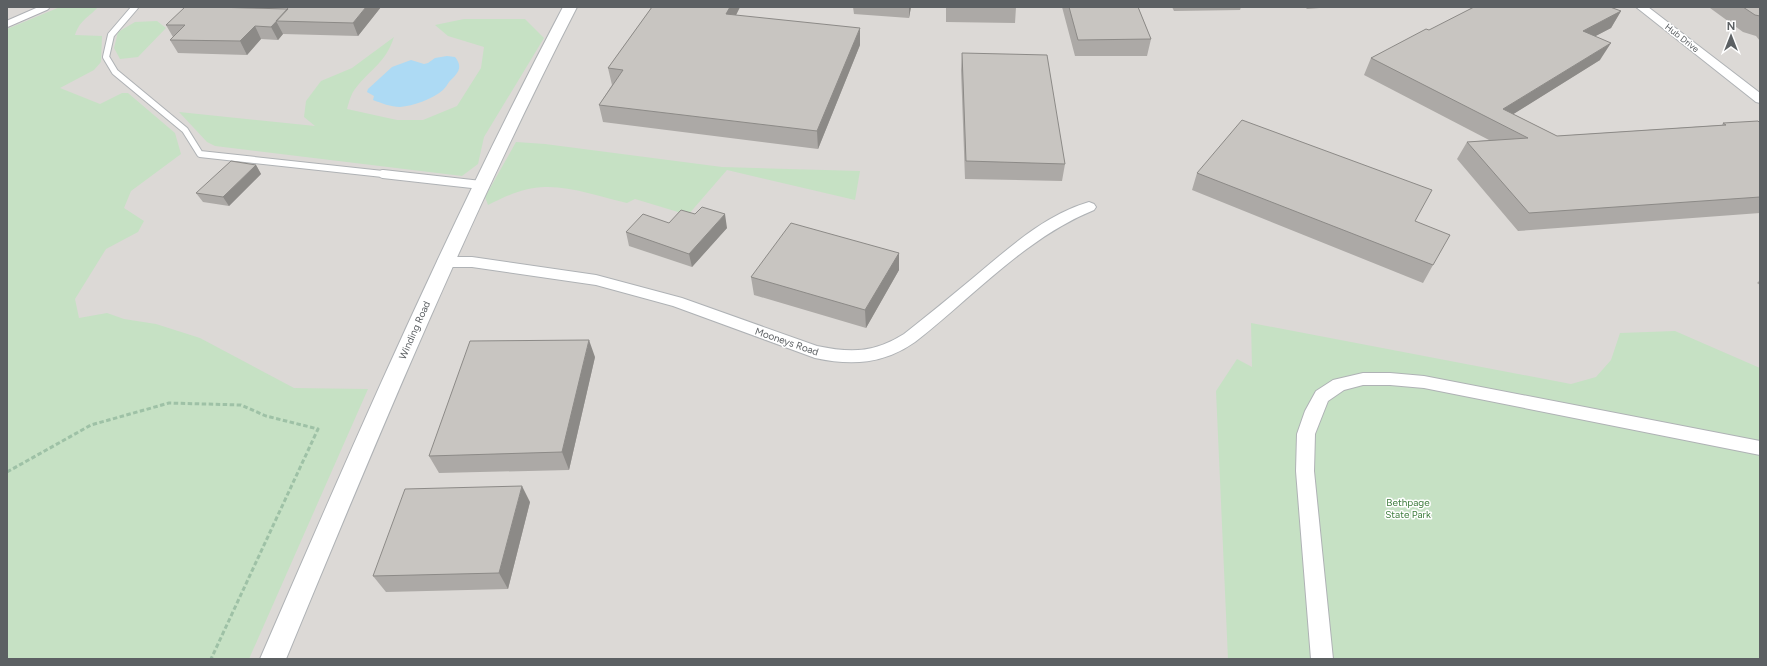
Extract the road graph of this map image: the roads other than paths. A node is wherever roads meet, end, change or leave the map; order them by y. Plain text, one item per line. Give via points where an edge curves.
1 (46, 7) edge
2 (135, 7) edge
3 (570, 7) edge
4 (1641, 7) edge
5 (7, 24) edge
6 (1760, 99) edge
7 (481, 185) junction
8 (1089, 207) dead end
9 (444, 262) junction
10 (1760, 448) edge
11 (273, 659) edge
12 (1322, 659) edge

1 - 5 lane
2 - 7 lane via 111,35 106,57 114,72 185,130 200,154
3 - 7 street, Winding Road
4 - 6 street, Hub Drive
7 - 9 street, Winding Road
8 - 9 street, Mooneys Road via 1034,234 971,289 902,343 881,353 858,357 838,357 815,352 677,302 596,280 472,262
9 - 11 street, Winding Road
10 - 12 street via 1424,382 1390,378 1363,379 1339,385 1322,396 1306,434 1305,471

